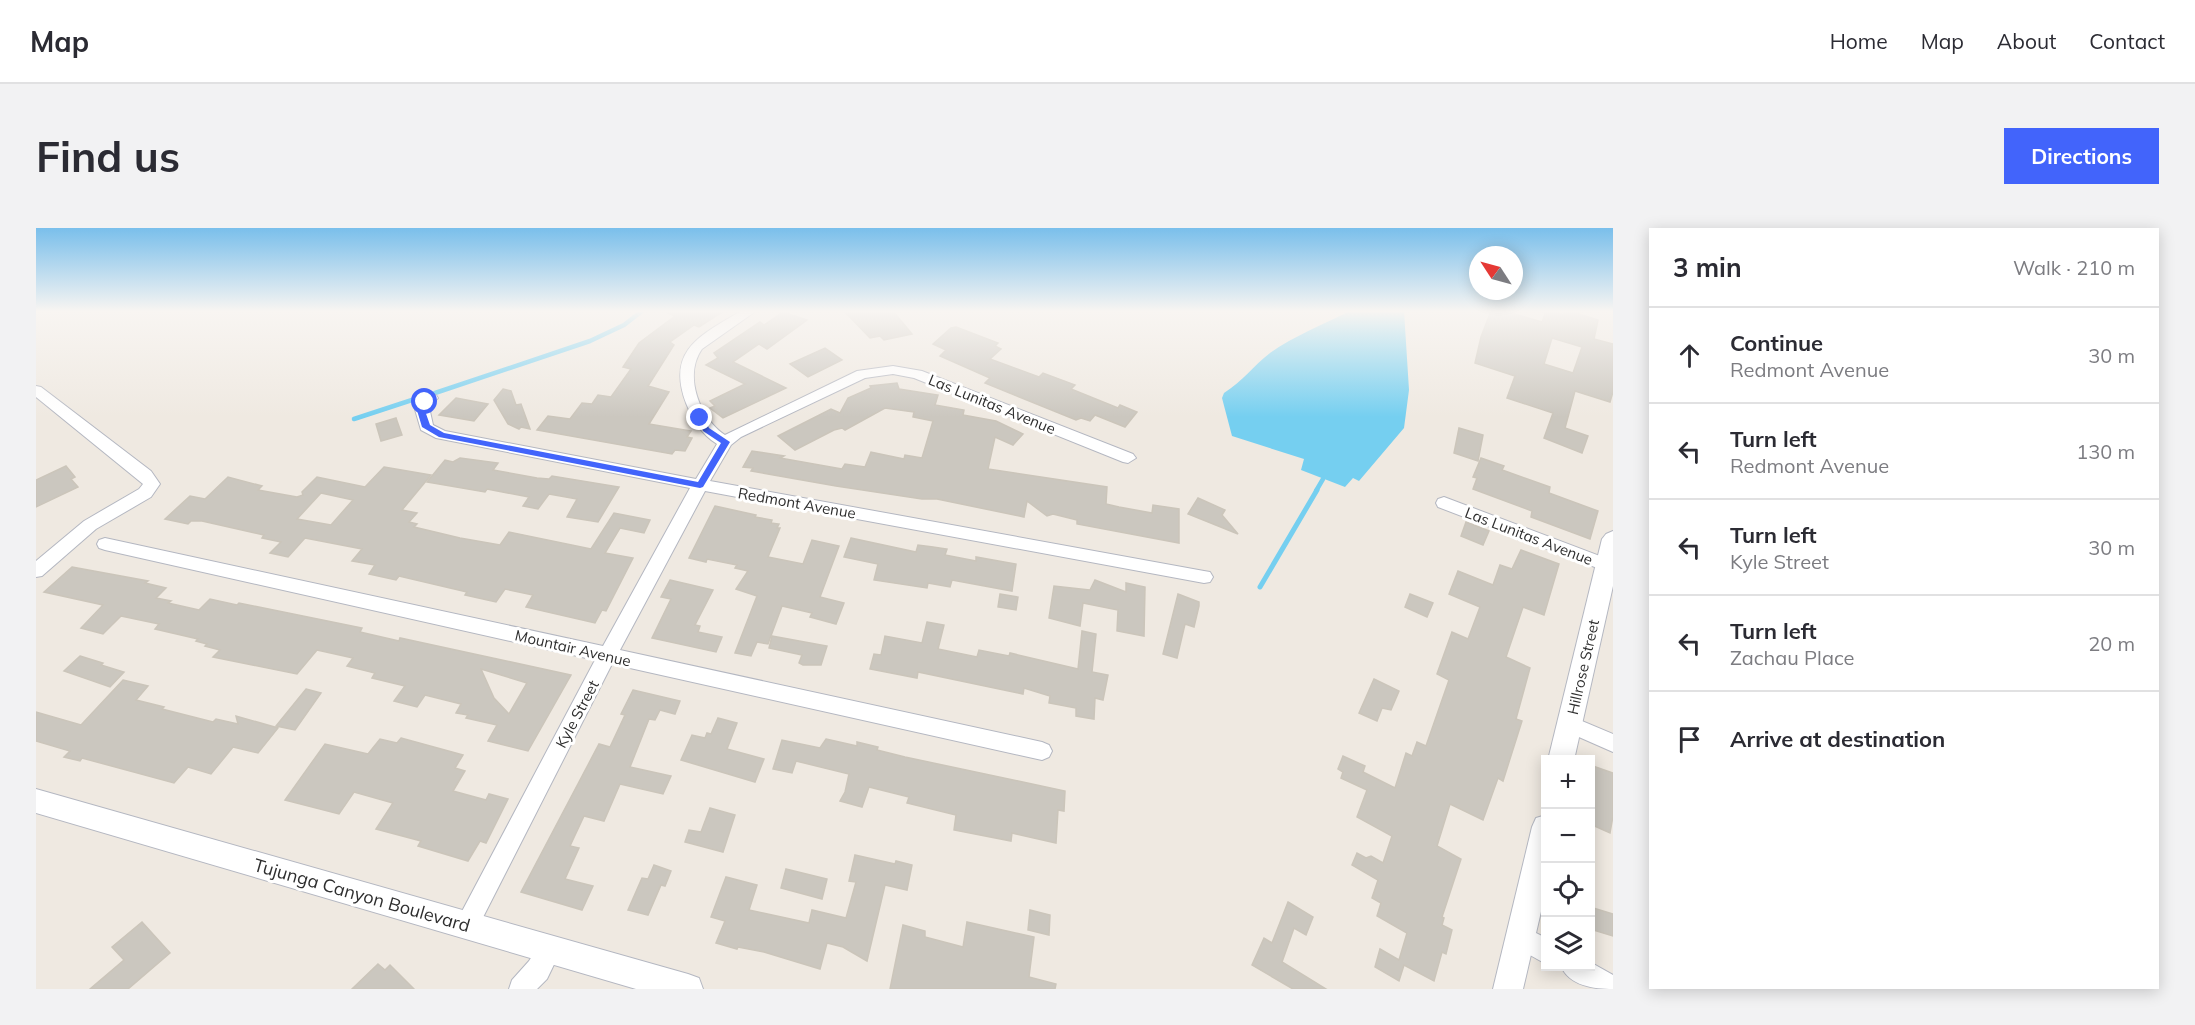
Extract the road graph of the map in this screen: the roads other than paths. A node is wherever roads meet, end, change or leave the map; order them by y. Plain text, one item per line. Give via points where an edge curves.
1 (697, 347) edge
2 (36, 390) edge
3 (431, 398) dead end
4 (726, 442) junction
5 (1128, 458) dead end
6 (700, 485) junction
7 (1444, 503) dead end
8 (1613, 539) edge
9 (105, 544) dead end
10 (1610, 566) edge
11 (36, 571) edge
12 (1204, 577) dead end
13 (607, 656) junction
14 (1570, 724) junction
15 (1613, 743) edge
16 (1041, 752) dead end
17 (1562, 755) edge
18 (36, 801) edge
19 (1541, 845) edge
20 (467, 925) junction
21 (1520, 938) junction
22 (549, 950) junction
23 (1541, 950) edge
24 (1582, 971) edge
25 (1613, 988) edge
26 (521, 989) edge
27 (688, 989) edge
28 (1508, 989) edge

1 - 4 street via 686,363 687,390 706,430
2 - 11 street via 152,484 145,493 90,525
3 - 6 street, Redmont Avenue via 421,406 423,418 429,430 441,435
4 - 5 street, Las Lunitas Avenue via 852,378 893,370 917,374
4 - 6 street, Kyle Street
6 - 12 street, Redmont Avenue
6 - 13 street, Kyle Street
7 - 10 street, Las Lunitas Avenue
8 - 10 street, Hillrose Street
9 - 13 street, Mountair Avenue
10 - 14 street, Hillrose Street
13 - 16 street, Mountair Avenue
13 - 20 street, Kyle Street
14 - 15 street
14 - 17 street, Hillrose Street
18 - 20 street, Tujunga Canyon Boulevard
19 - 21 street
20 - 22 street, Tujunga Canyon Boulevard
21 - 23 street
21 - 28 street
22 - 26 street
22 - 27 street, Tujunga Canyon Boulevard
24 - 25 street

